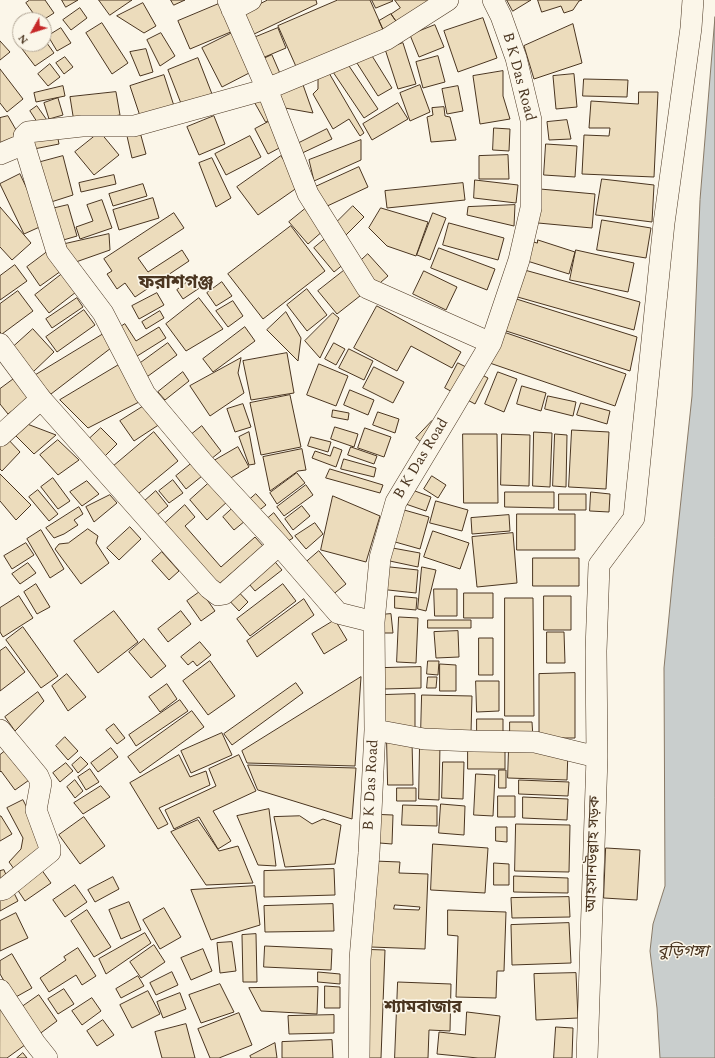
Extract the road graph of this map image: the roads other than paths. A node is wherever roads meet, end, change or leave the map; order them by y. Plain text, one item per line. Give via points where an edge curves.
1 (251, 0) edge
2 (448, 0) edge
3 (493, 0) edge
4 (693, 0) edge
5 (230, 5) edge
6 (267, 89) junction
7 (24, 144) junction
8 (0, 154) edge
9 (491, 343) junction
10 (0, 344) edge
11 (41, 399) junction
12 (0, 436) edge
13 (278, 545) junction
14 (374, 622) junction
15 (0, 730) edge
16 (375, 730) junction
17 (598, 757) junction
18 (0, 890) edge
19 (0, 990) edge
20 (47, 1058) edge
21 (359, 1058) edge
22 (587, 1058) edge

1 - 5 street
2 - 6 street via 387,39
3 - 9 street, B K Das Road via 516,58 531,120 531,208 519,260
4 - 17 street, আহসানউল্লাহ সড়ক via 664,223 634,518 599,565 596,651
5 - 6 street
6 - 7 street via 134,126 82,126 28,132 24,136
6 - 9 street via 308,194 367,288
7 - 8 street
7 - 13 street via 57,252 103,313 145,394
9 - 14 street, B K Das Road via 396,502 380,558
10 - 11 street
11 - 12 street
11 - 13 street via 218,595 224,594
13 - 14 street via 338,613
14 - 16 street, B K Das Road
15 - 18 street via 41,783 36,810 50,852
16 - 17 street via 424,738 535,742
16 - 21 street, B K Das Road via 369,853 360,959
17 - 22 street, আহসানউল্লাহ সড়ক
19 - 20 street

